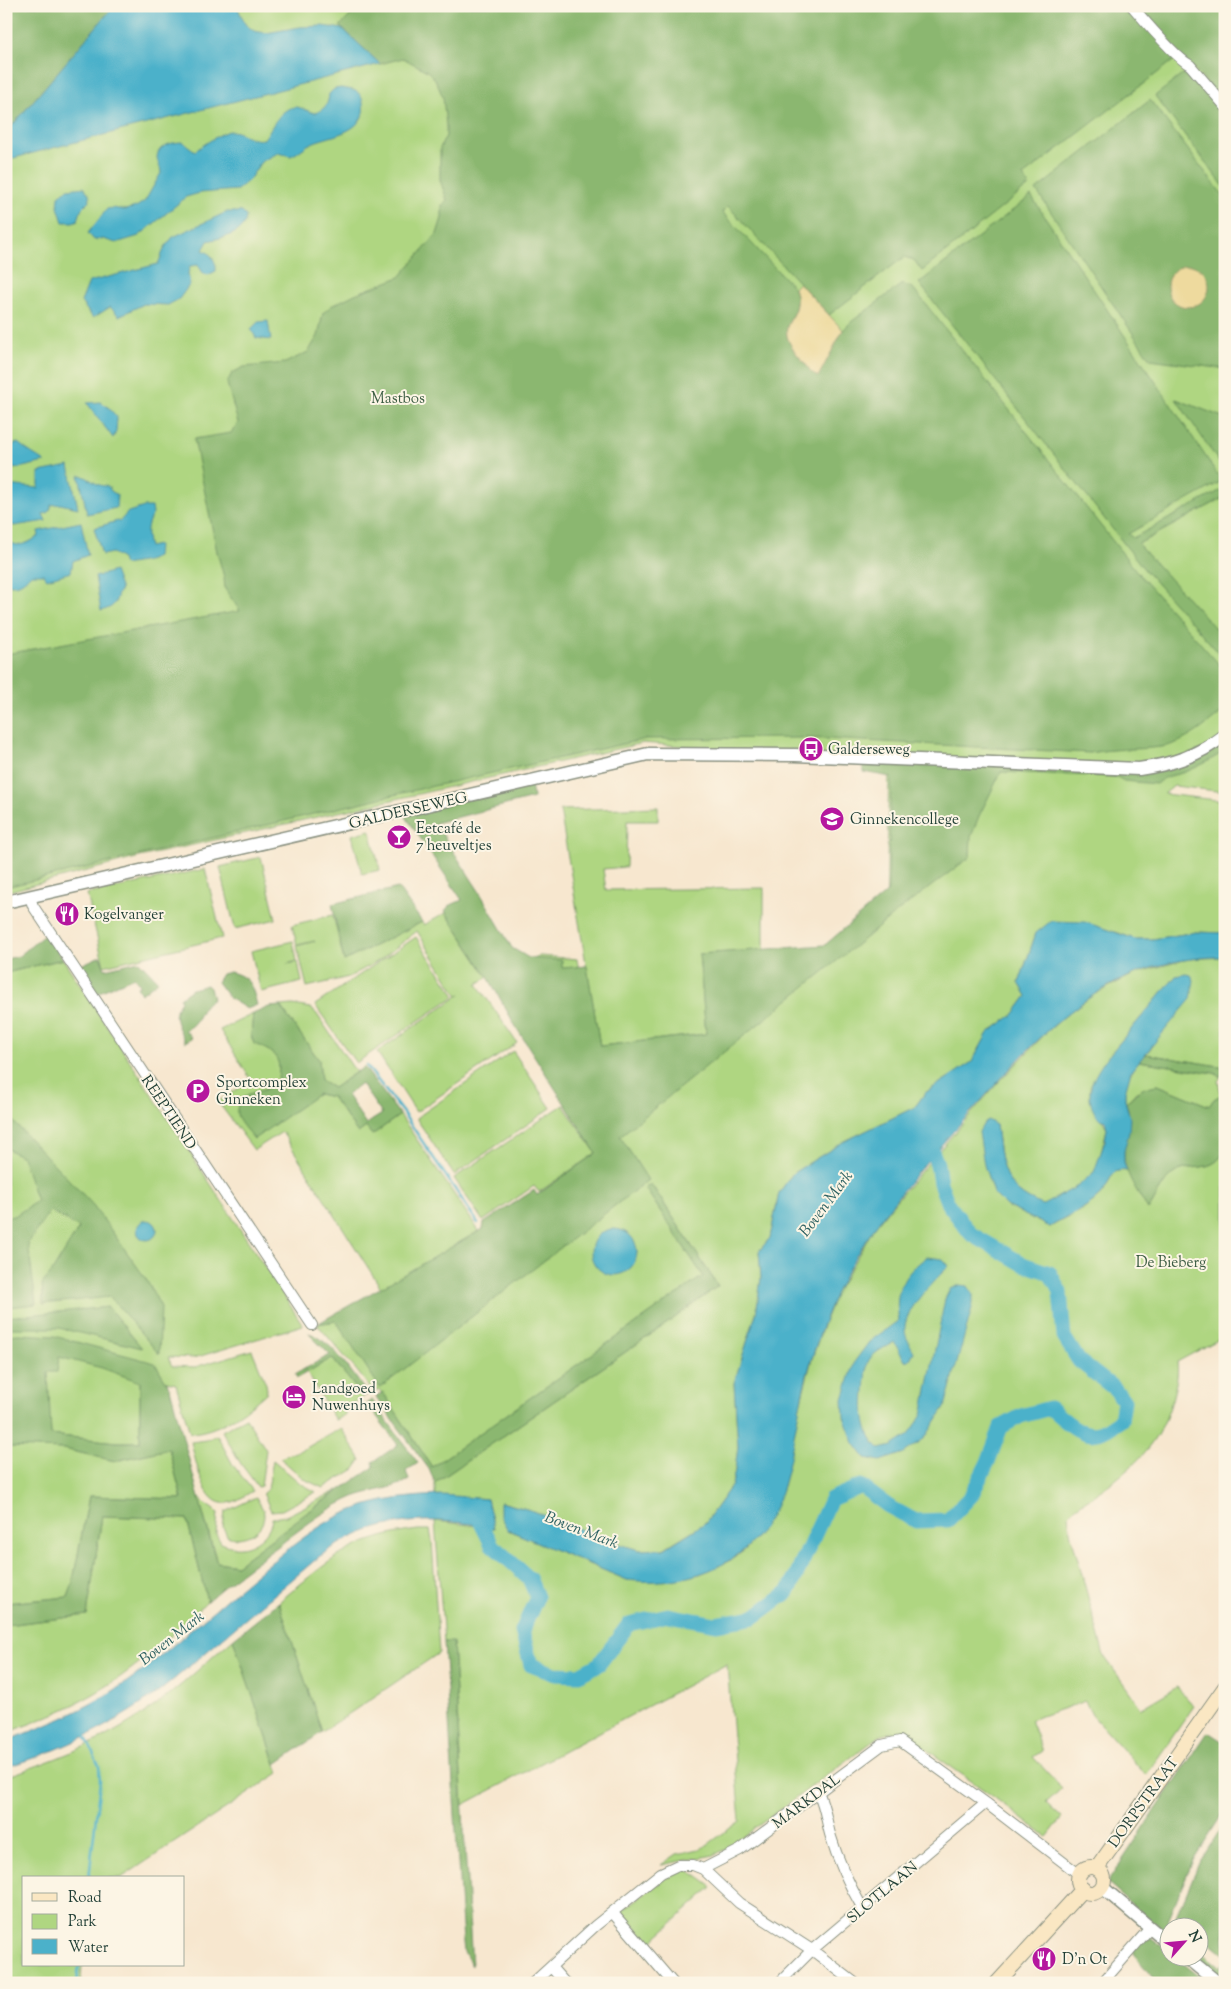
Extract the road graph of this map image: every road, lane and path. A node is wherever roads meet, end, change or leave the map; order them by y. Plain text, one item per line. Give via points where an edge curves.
1 (1132, 6) edge
2 (1225, 106) edge
3 (1225, 734) edge
4 (30, 897) junction
5 (6, 902) edge
6 (312, 1325) dead end
7 (1225, 1687) edge
8 (818, 1792) junction
9 (986, 1802) junction
10 (1097, 1868) junction
11 (703, 1869) junction
12 (1080, 1875) junction
13 (1102, 1887) junction
14 (1083, 1889) junction
15 (863, 1909) junction
16 (612, 1912) junction
17 (1150, 1928) junction
18 (1158, 1935) edge
19 (812, 1950) junction
20 (1197, 1966) edge
21 (551, 1967) junction
22 (533, 1983) edge
23 (565, 1983) edge
24 (673, 1983) edge
25 (779, 1983) edge
26 (855, 1983) edge
27 (998, 1983) edge
28 (1102, 1983) edge
29 (1218, 1983) edge

1 - 2 street via 1190,64
3 - 4 street, GALDERSEWEG via 1187,758 1168,765 1139,769 795,755 648,754
4 - 5 street, GALDERSEWEG
4 - 6 street, REEPTIEND
7 - 10 main road, DORPSTRAAT
8 - 9 street, MARKDAL via 882,1745 900,1741
8 - 11 street, MARKDAL via 740,1850
8 - 15 street via 845,1878
9 - 12 street, MARKDAL
9 - 15 street, SLOTLAAN
10 - 12 main road via 1086,1868
10 - 13 main road via 1104,1876
11 - 16 street via 693,1864 678,1864
11 - 19 street via 739,1902
12 - 14 main road
13 - 14 main road via 1094,1893
13 - 17 street
14 - 27 main road
15 - 19 street, SLOTLAAN
16 - 21 street
16 - 24 street
17 - 18 street
17 - 28 street
19 - 25 street, SLOTLAAN
19 - 26 street
20 - 29 street
21 - 22 street
21 - 23 street

